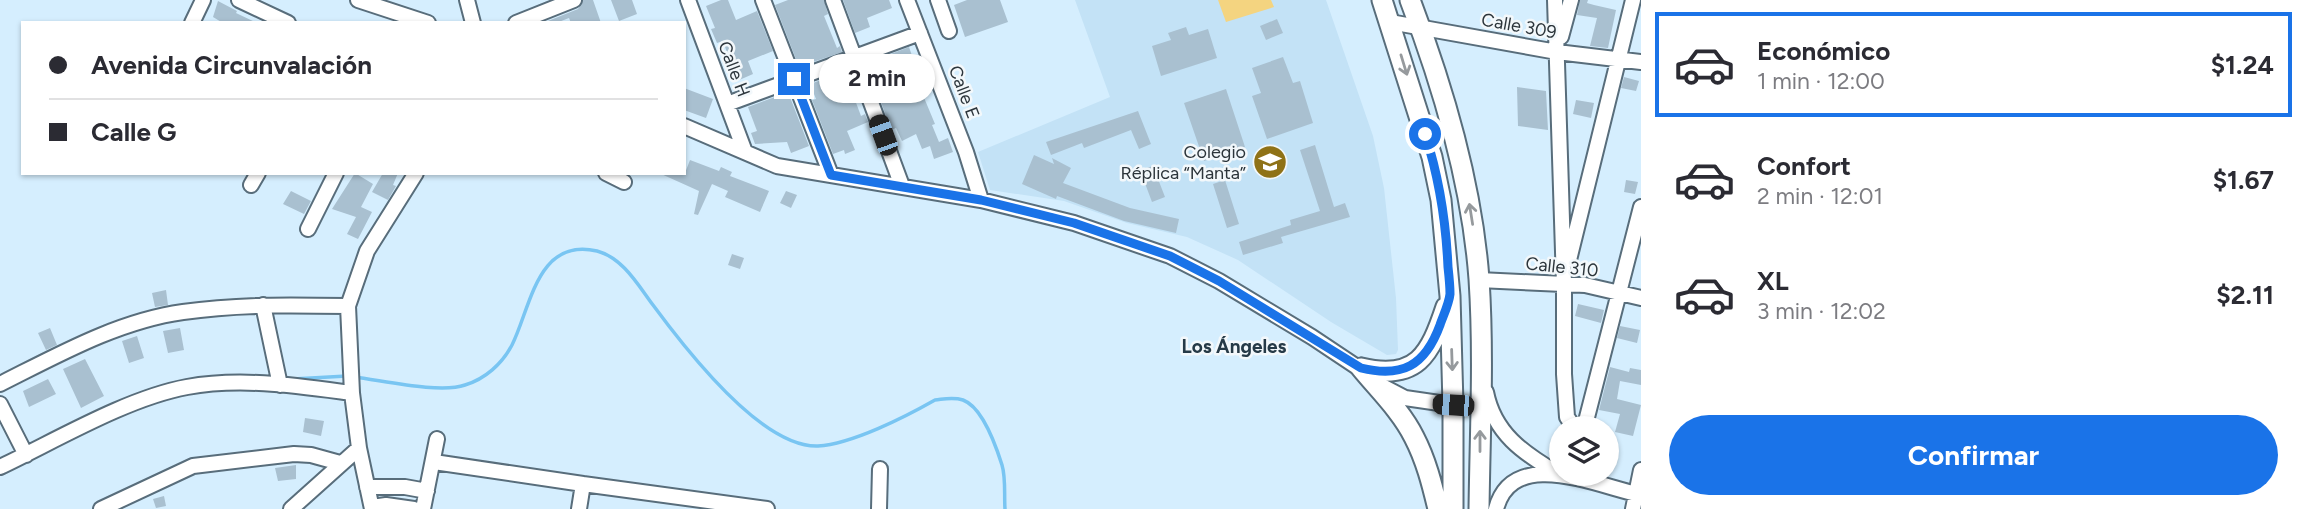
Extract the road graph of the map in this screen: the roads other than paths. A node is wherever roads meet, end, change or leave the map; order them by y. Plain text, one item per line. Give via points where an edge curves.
1 (202, 0) edge
2 (239, 0) edge
3 (358, 0) edge
4 (400, 0) edge
5 (467, 0) edge
6 (574, 0) edge
7 (688, 0) edge
8 (763, 0) edge
9 (833, 0) edge
10 (907, 0) edge
11 (938, 0) edge
12 (1382, 0) edge
13 (1410, 0) edge
14 (1555, 0) edge
15 (1571, 0) edge
16 (1633, 0) edge
17 (549, 5) edge
18 (269, 19) edge
19 (404, 19) edge
20 (193, 21) edge
21 (472, 21) edge
22 (520, 21) edge
23 (1390, 22) junction
24 (1421, 28) junction
25 (949, 31) dead end
26 (920, 33) junction
27 (1557, 52) junction
28 (853, 57) junction
29 (1618, 58) junction
30 (1641, 62) edge
31 (794, 79) junction
32 (727, 104) junction
33 (686, 127) edge
34 (745, 152) junction
35 (335, 175) edge
36 (415, 175) edge
37 (610, 175) edge
38 (831, 175) junction
39 (624, 182) dead end
40 (902, 186) junction
41 (981, 200) junction
42 (1641, 207) edge
43 (308, 229) dead end
44 (1479, 280) junction
45 (1564, 283) junction
46 (1618, 294) junction
47 (1450, 296) junction
48 (1641, 298) edge
49 (263, 305) junction
50 (348, 306) junction
51 (1480, 362) junction
52 (1361, 368) junction
53 (0, 384) edge
54 (280, 385) junction
55 (352, 393) junction
56 (0, 404) edge
57 (1453, 405) junction
58 (1567, 416) edge
59 (1585, 416) edge
60 (437, 439) dead end
61 (359, 448) junction
62 (26, 455) junction
63 (340, 463) junction
64 (433, 463) junction
65 (1549, 466) edge
66 (0, 467) edge
67 (880, 469) dead end
68 (1641, 470) edge
69 (1549, 475) edge
70 (583, 484) junction
71 (1607, 486) edge
72 (366, 487) junction
73 (427, 491) junction
74 (1638, 494) edge
75 (310, 502) edge
76 (680, 504) edge
77 (372, 508) edge
78 (101, 509) edge
79 (291, 509) edge
80 (414, 509) edge
81 (423, 509) edge
82 (579, 509) edge
83 (767, 509) edge
84 (879, 509) edge
85 (1438, 509) edge
86 (1453, 509) edge
87 (1479, 509) edge
88 (1496, 509) edge
89 (1633, 509) edge

1 - 20 street
2 - 18 street
3 - 19 street
4 - 19 street
5 - 21 street
6 - 17 street
7 - 32 street, Calle H
8 - 31 street
9 - 28 street
10 - 26 street, Calle E
11 - 25 street
12 - 23 highway
13 - 24 highway
14 - 27 street
15 - 27 street
16 - 29 street
17 - 22 street
23 - 24 street, Calle 309
23 -> 47 highway via 1432,157
24 - 27 street, Calle 309
44 -> 24 highway via 1471,209
26 - 28 street
26 - 41 street, Calle E
27 - 29 street, Calle 309
27 - 45 street
28 - 31 street
28 - 40 street
29 - 30 street, Calle 309
29 - 45 street
31 - 32 street
31 - 38 street
32 - 34 street, Calle H
33 - 34 street
34 - 38 street via 776,166
35 - 43 street
36 - 50 street via 367,251
37 - 39 street
38 - 40 street
40 - 41 street
41 - 52 street via 1074,223 1170,256
42 - 46 street
44 - 45 street, Calle 310
44 - 51 highway
45 - 46 street, Calle 310
45 - 58 street
46 - 48 street, Calle 310
46 - 59 street
47 - 52 highway via 1435,338 1417,361 1395,372
47 -> 57 highway
49 - 50 street
49 - 53 street via 181,312 133,324 71,348
49 - 54 street
50 - 55 street
51 - 65 street via 1488,402 1503,432 1527,456
87 -> 51 highway
52 - 57 street via 1405,398
52 - 85 highway via 1414,436
54 - 55 street
54 - 62 street via 186,387 135,402
55 - 61 street
56 - 62 street
57 - 86 highway
60 - 64 street
61 - 63 street
61 - 72 street
62 - 66 street
63 - 75 street
63 - 78 street via 294,454 194,467
64 - 70 street
64 - 73 street
67 - 84 street
68 - 74 street
69 - 88 street via 1518,477 1503,489
70 - 76 street
70 - 82 street
71 - 74 street
72 - 73 street via 405,486
72 - 77 street
73 - 81 street
74 - 89 street
75 - 79 street
76 - 83 street
77 - 80 street

